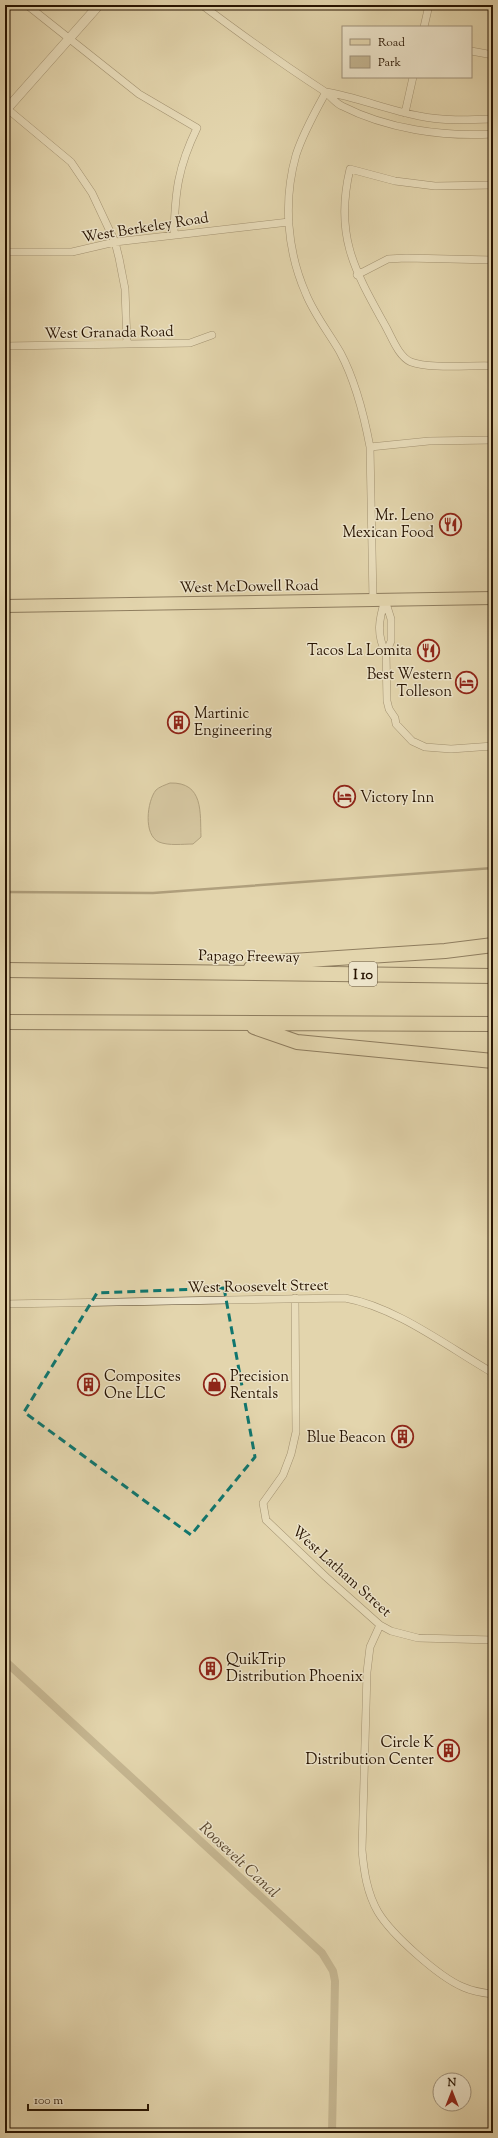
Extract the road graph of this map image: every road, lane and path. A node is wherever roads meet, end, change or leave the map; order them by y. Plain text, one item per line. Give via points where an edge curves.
1 (26, 5) edge
2 (99, 5) edge
3 (202, 5) edge
4 (429, 5) edge
5 (424, 26) edge
6 (68, 39) junction
7 (472, 51) edge
8 (493, 55) edge
9 (413, 78) edge
10 (326, 92) junction
11 (6, 109) edge
12 (405, 113) junction
13 (493, 119) edge
14 (493, 134) edge
15 (493, 185) edge
16 (289, 222) junction
17 (174, 234) junction
18 (115, 242) junction
19 (5, 252) edge
20 (493, 260) edge
21 (357, 275) junction
22 (212, 335) dead end
23 (127, 344) junction
24 (5, 346) edge
25 (493, 366) edge
26 (493, 440) edge
27 (370, 447) junction
28 (493, 598) edge
29 (379, 600) junction
30 (5, 606) edge
31 (386, 653) junction
32 (493, 746) edge
33 (493, 945) edge
34 (5, 970) edge
35 (233, 973) junction
36 (493, 976) edge
37 (5, 1022) edge
38 (245, 1024) junction
39 (493, 1024) edge
40 (493, 1061) edge
41 (296, 1298) junction
42 (5, 1304) edge
43 (493, 1373) edge
44 (380, 1625) junction
45 (493, 1640) edge
46 (493, 1994) edge

1 - 6 street
2 - 6 street
3 - 10 street via 275,59
4 - 5 street
6 - 11 street
6 - 17 street via 139,94 197,128 185,151 174,194
7 - 8 street
9 - 12 street
10 - 12 street
10 - 14 street via 340,106 392,123 454,134
10 - 16 street via 297,153 290,184
11 - 18 street via 71,162 92,193
12 - 13 street via 443,119
15 - 21 street via 435,186 395,181 350,169 346,188 345,234
16 - 17 street, West Berkeley Road
16 - 27 street via 293,256 306,296 349,370 366,424
17 - 18 street, West Berkeley Road
18 - 19 street, West Berkeley Road via 72,252
18 - 23 street via 125,289
20 - 21 street via 388,259
21 - 25 street via 399,351 410,361 426,365
22 - 23 street, West Granada Road via 190,343
23 - 24 street, West Granada Road
26 - 27 street via 429,441
27 - 29 street
28 - 29 main road, West McDowell Road
29 - 30 main road, West McDowell Road
29 - 31 street via 380,642
29 - 31 street via 391,620 391,642
31 - 32 street via 388,709 396,724 412,741 436,749
33 - 35 highway via 277,962
34 - 35 highway, Papago Freeway / I 10
35 - 36 highway, Papago Freeway / I 10
37 - 38 highway
38 - 39 highway
38 - 40 highway via 297,1042
41 - 42 street, West Roosevelt Street
41 - 43 street, West Roosevelt Street via 345,1298 372,1305
41 - 44 street, West Latham Street via 296,1432 283,1475 264,1503 266,1520
44 - 45 street, West Latham Street via 391,1631 418,1638
44 - 46 street via 370,1647 368,1664 362,1850 370,1894 379,1913 392,1929 429,1964 463,1987

